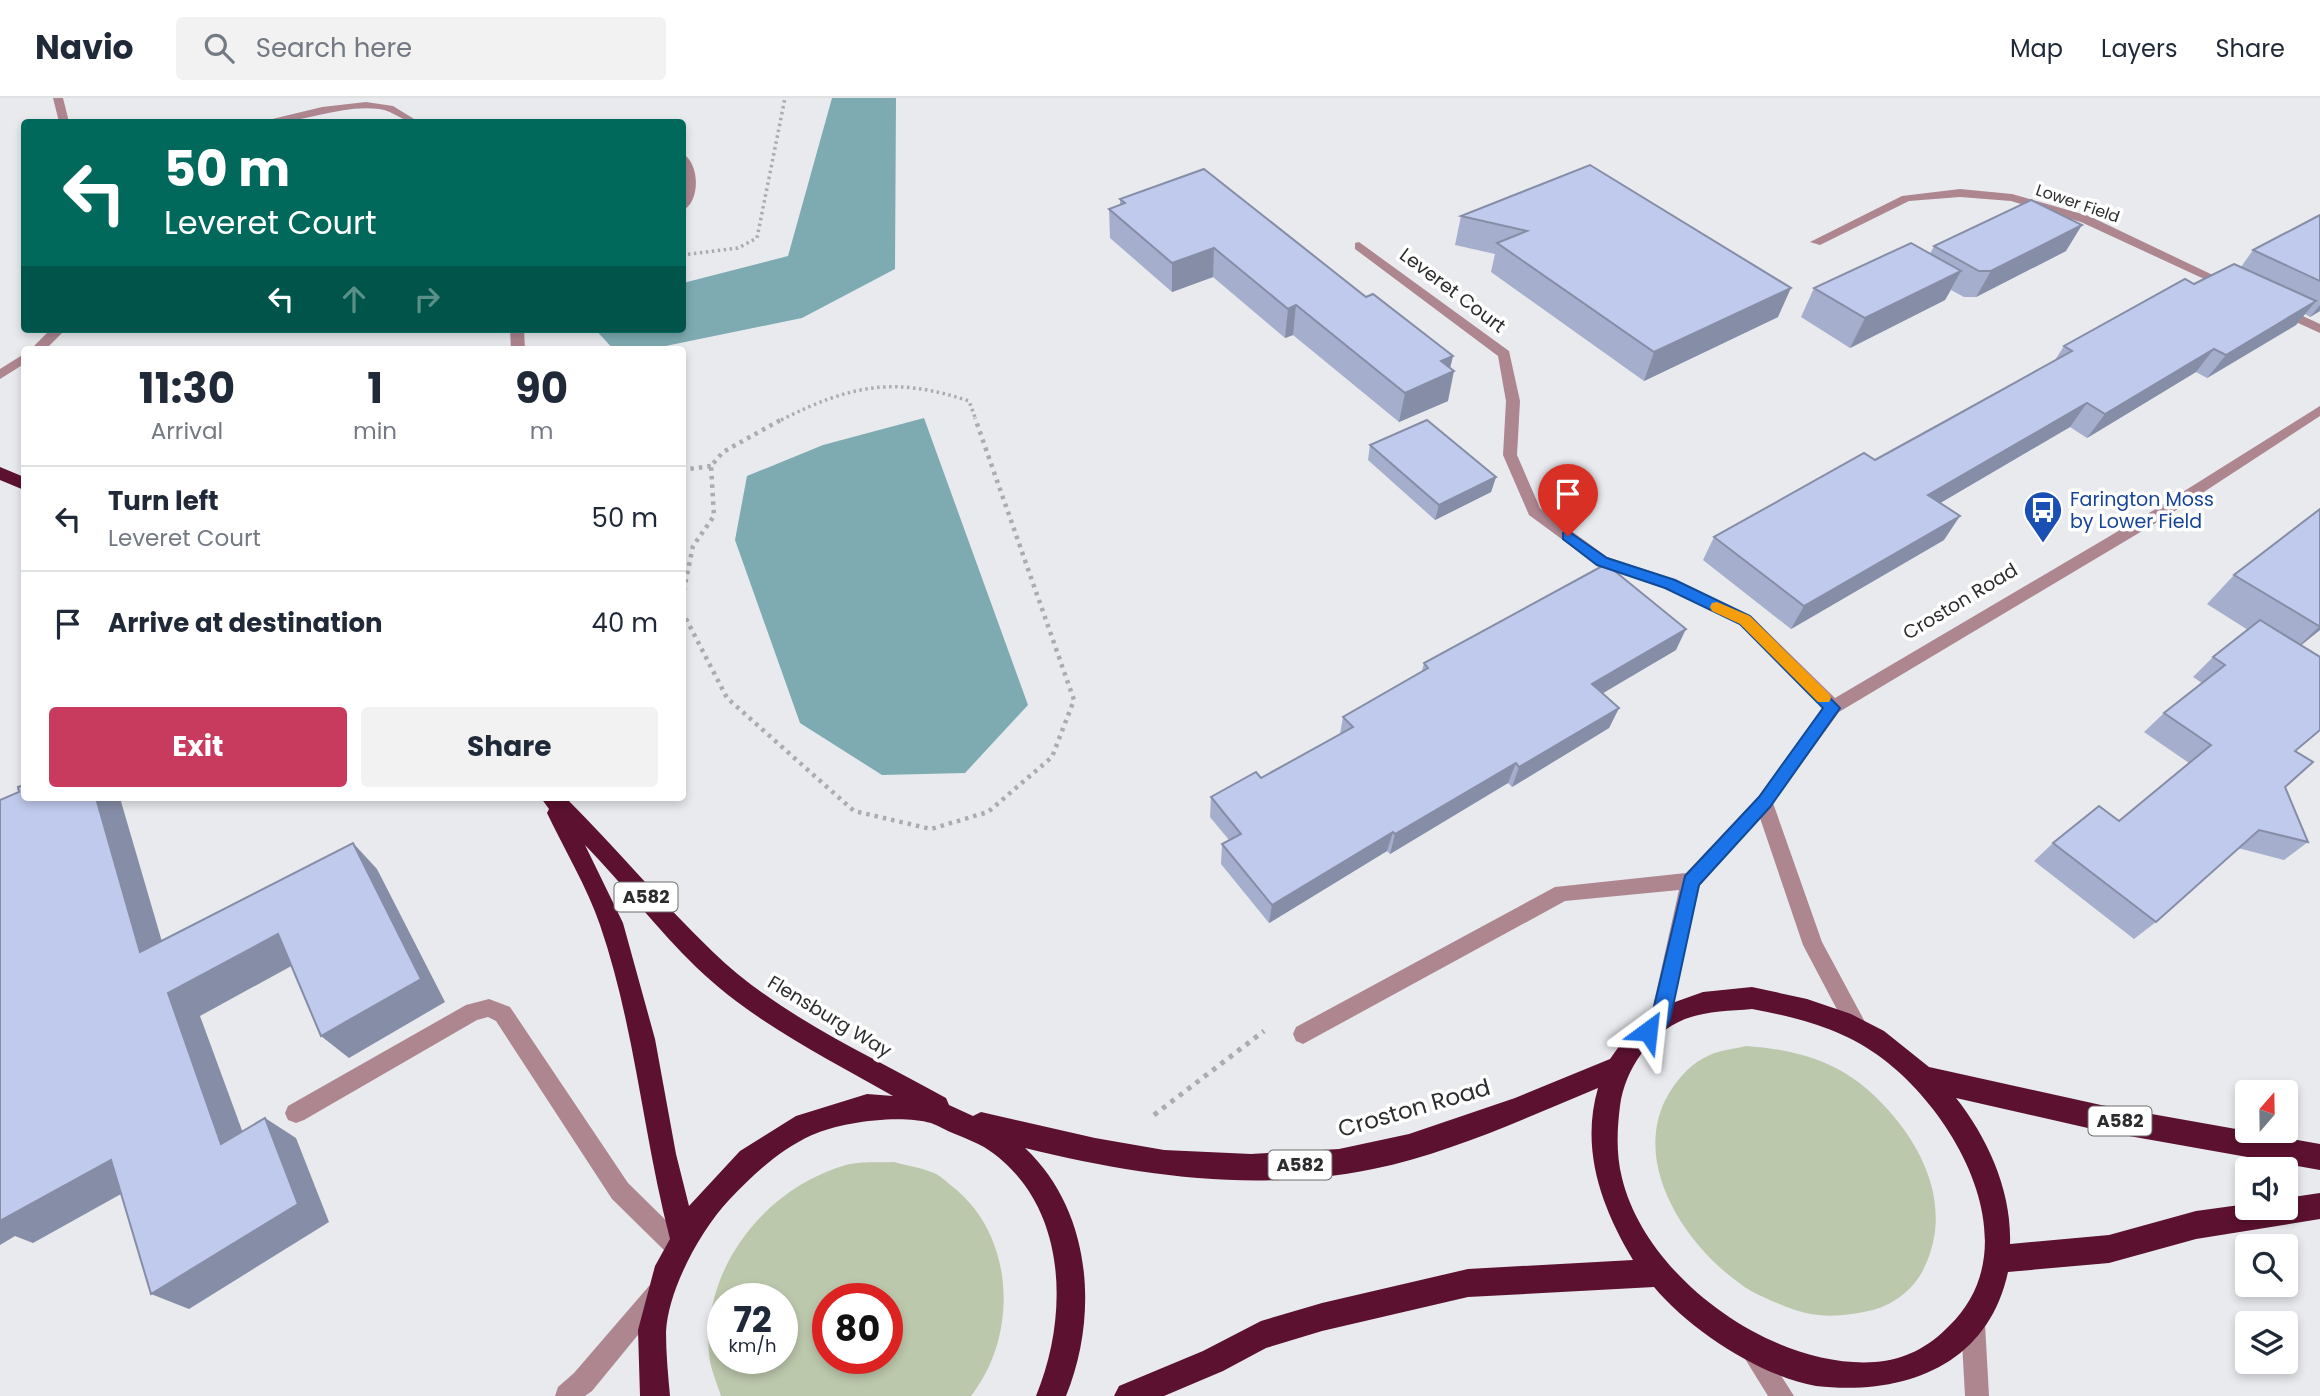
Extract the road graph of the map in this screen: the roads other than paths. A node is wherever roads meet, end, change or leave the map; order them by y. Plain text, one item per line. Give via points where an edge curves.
1 (58, 98) edge
2 (394, 98) edge
3 (379, 106) junction
4 (63, 119) edge
5 (282, 119) edge
6 (409, 119) edge
7 (686, 163) edge
8 (686, 203) edge
9 (1816, 242) dead end
10 (1359, 246) dead end
11 (2249, 295) edge
12 (2272, 306) edge
13 (2320, 329) edge
14 (55, 333) edge
15 (41, 346) edge
16 (21, 360) edge
17 (0, 375) edge
18 (2320, 410) edge
19 (0, 474) edge
20 (21, 483) edge
21 (1833, 708) junction
22 (553, 801) edge
23 (555, 801) edge
24 (1764, 802) junction
25 (1691, 881) junction
26 (1660, 1020) junction
27 (1858, 1029) junction
28 (1303, 1034) road end
29 (1616, 1069) junction
30 (1922, 1078) junction
31 (296, 1113) dead end
32 (946, 1113) junction
33 (972, 1124) junction
34 (2320, 1157) edge
35 (2320, 1206) edge
36 (680, 1243) junction
37 (1998, 1259) junction
38 (1658, 1273) junction
39 (662, 1288) junction
40 (1973, 1324) junction
41 (1751, 1349) junction
42 (567, 1396) edge
43 (655, 1396) edge
44 (1051, 1396) edge
45 (1129, 1396) edge
46 (1782, 1396) edge
47 (1977, 1396) edge

1 - 4 street
2 - 3 street
3 - 5 street
3 - 6 street
7 - 8 street via 691,172
9 - 11 street, Lower Field via 1906,198 1960,193 2012,198 2085,219
10 - 21 street, Leveret Court via 1504,354 1513,401 1510,455 1534,511 1602,561 1670,584 1745,620
12 - 13 street
14 - 15 street
16 - 17 street
18 - 21 street, Croston Road via 2159,514
19 - 20 highway
21 - 24 street, Croston Road
22 - 36 highway, Flensburg Way / A582 via 611,923 643,1039
23 - 32 highway, Flensburg Way / A582 via 705,960 744,992 783,1020
24 - 25 street, Croston Road
24 - 27 street via 1813,945
25 - 26 street
25 - 28 street via 1562,893
26 - 27 highway, A582 via 1703,1003 1752,998 1805,1007
26 - 29 highway, A582 via 1635,1042
27 - 30 highway, A582
29 - 33 highway, Croston Road / A582 via 1475,1126 1341,1162 1273,1167 1162,1163
29 - 38 highway, A582 via 1604,1114 1606,1165 1625,1220
30 - 34 highway, A582 via 2101,1118
30 - 37 highway, A582 via 1965,1132 1992,1195
31 - 36 street via 473,1012 489,1008 503,1014 620,1191
32 - 33 highway, A582
32 - 36 highway, A582 via 883,1105 830,1114 780,1136 736,1170 707,1201
33 - 44 highway, A582 via 1013,1152 1045,1193 1063,1232 1073,1283 1069,1343
35 - 37 highway via 2196,1225 2109,1249
36 - 39 highway, A582
37 - 40 highway, A582 via 1990,1294
38 - 41 highway, A582 via 1700,1315
38 - 45 highway via 1454,1286 1261,1335
39 - 42 street
39 - 43 highway, A582 via 652,1332
40 - 41 highway, A582 via 1933,1360 1878,1376 1815,1372
40 - 47 street
41 - 46 street

